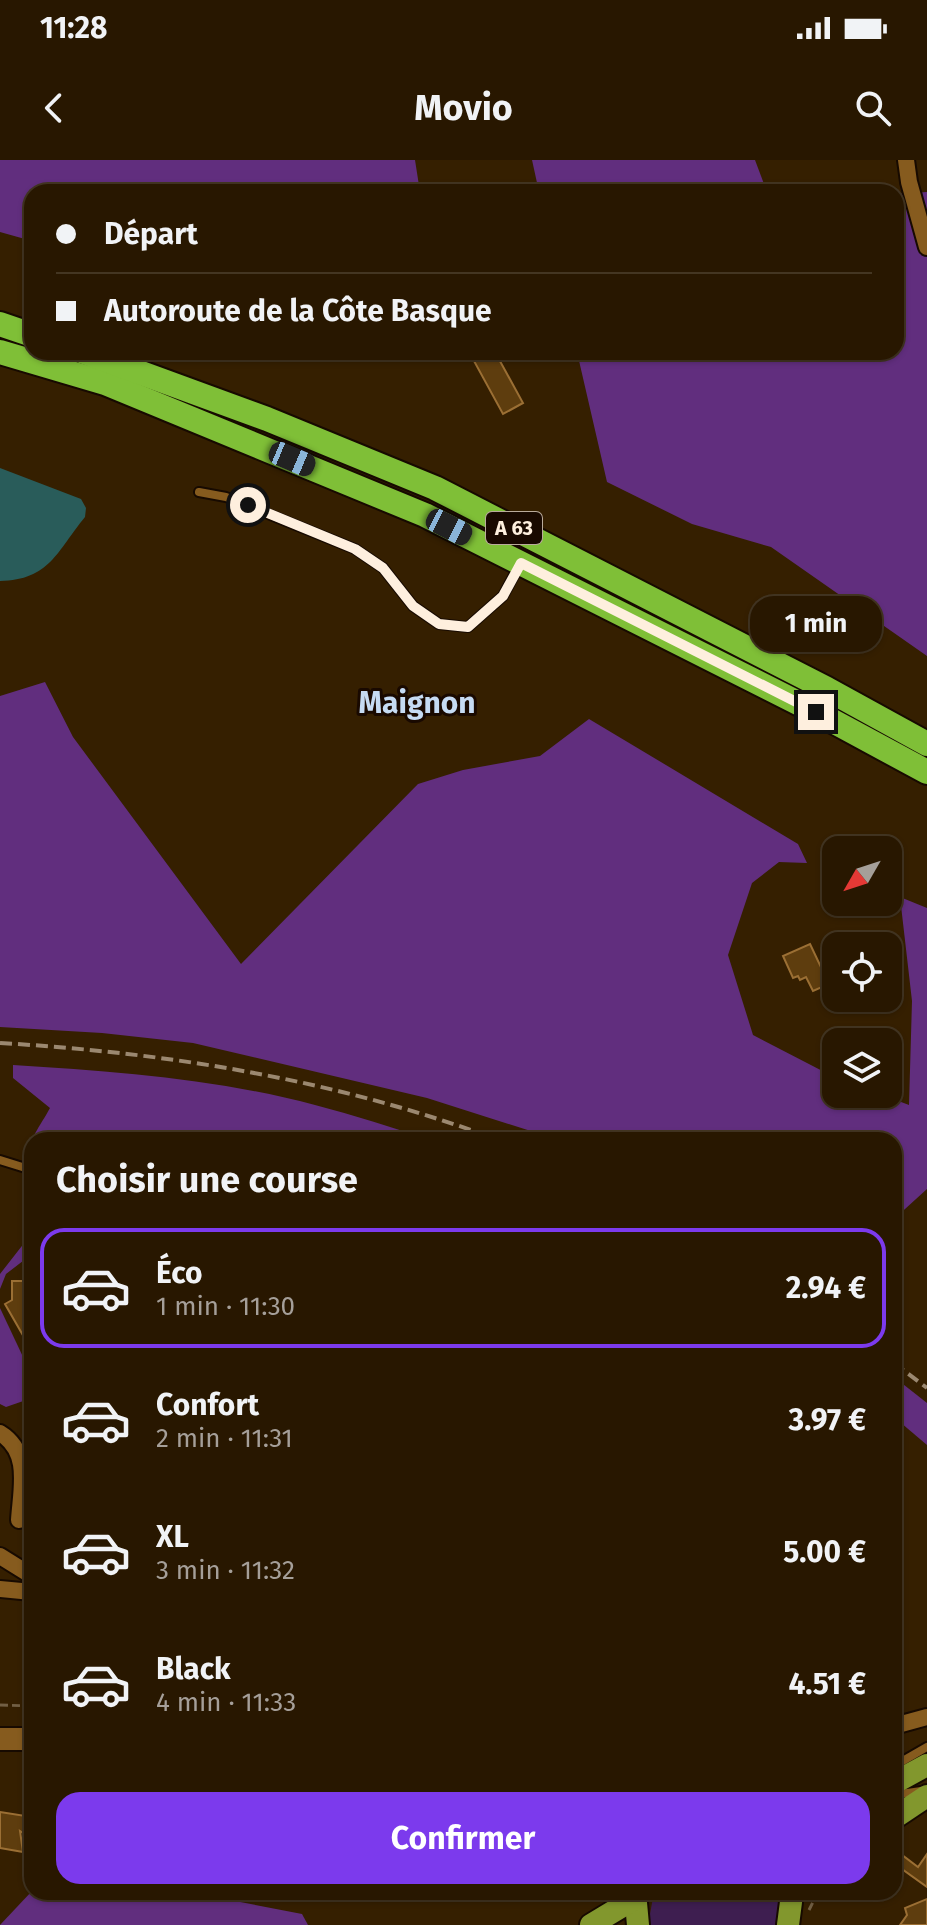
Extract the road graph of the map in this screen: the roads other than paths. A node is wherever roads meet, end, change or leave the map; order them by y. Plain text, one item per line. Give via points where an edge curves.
1 (906, 160) edge
2 (927, 247) edge
3 (0, 324) edge
4 (24, 332) edge
5 (0, 352) edge
6 (24, 359) edge
7 (27, 360) edge
8 (106, 360) edge
9 (199, 492) dead end
10 (521, 563) junction
11 (927, 744) edge
12 (927, 772) edge
13 (0, 1160) edge
14 (24, 1168) edge
15 (0, 1433) edge
16 (19, 1520) dead end
17 (0, 1556) edge
18 (24, 1571) edge
19 (0, 1589) edge
20 (24, 1591) edge
21 (927, 1717) edge
22 (902, 1724) edge
23 (0, 1739) edge
24 (24, 1739) edge
25 (927, 1747) edge
26 (902, 1761) edge
27 (927, 1765) edge
28 (902, 1779) edge
29 (927, 1794) edge
30 (902, 1795) edge
31 (902, 1812) edge
32 (628, 1900) edge
33 (636, 1900) edge
34 (792, 1900) edge
35 (591, 1925) edge
36 (638, 1925) edge
37 (788, 1925) edge

1 - 2 street
3 - 4 highway
5 - 6 highway, A 63
7 - 10 highway, A 63 via 105,383 239,437 425,515
8 - 11 highway, A 63 via 435,488
9 - 10 lane via 226,497 355,549 383,568 413,606 439,624 468,627 503,596
10 - 12 highway, A 63
13 - 14 lane
15 - 16 street via 16,1445 22,1460
17 - 18 street
19 - 20 street
21 - 22 street
23 - 24 main road
25 - 26 lane
27 - 28 main road
29 - 30 lane
29 - 31 main road
32 - 35 main road
33 - 36 main road
34 - 37 main road

